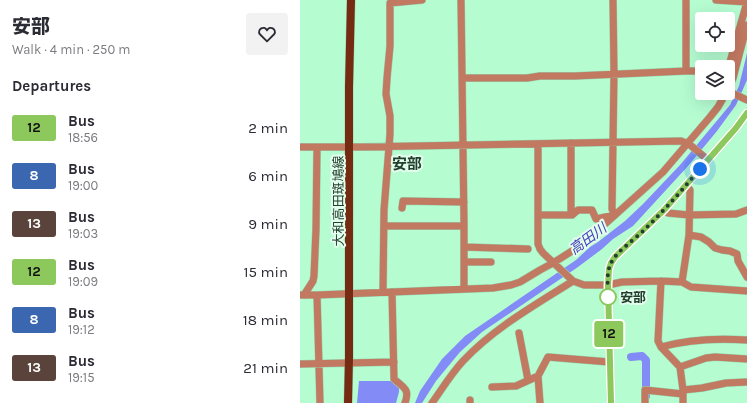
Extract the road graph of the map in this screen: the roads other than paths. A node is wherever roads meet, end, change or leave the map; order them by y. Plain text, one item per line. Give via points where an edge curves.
1 (351, 0) edge
2 (422, 0) edge
3 (461, 0) edge
4 (613, 0) edge
5 (686, 0) edge
6 (716, 0) edge
7 (747, 2) edge
8 (747, 12) edge
9 (746, 28) edge
10 (731, 60) edge
11 (735, 70) edge
12 (686, 71) junction
13 (695, 71) edge
14 (614, 74) junction
15 (462, 78) junction
16 (735, 94) edge
17 (722, 100) edge
18 (747, 100) edge
19 (747, 113) edge
20 (571, 143) junction
21 (613, 143) junction
22 (538, 144) junction
23 (688, 144) junction
24 (464, 145) junction
25 (300, 146) edge
26 (317, 146) junction
27 (350, 146) junction
28 (390, 146) junction
29 (706, 158) junction
30 (686, 185) junction
31 (464, 202) junction
32 (402, 208) dead end
33 (664, 210) junction
34 (747, 210) edge
35 (689, 214) junction
36 (538, 215) junction
37 (572, 215) junction
38 (615, 215) junction
39 (384, 226) junction
40 (464, 226) junction
41 (689, 235) junction
42 (464, 247) junction
43 (528, 249) dead end
44 (464, 262) junction
45 (491, 262) dead end
46 (554, 264) junction
47 (747, 277) edge
48 (572, 280) junction
49 (661, 281) junction
50 (682, 282) junction
51 (608, 285) junction
52 (464, 289) junction
53 (747, 291) edge
54 (383, 292) junction
55 (392, 292) junction
56 (349, 294) junction
57 (302, 295) edge
58 (317, 295) junction
59 (519, 333) dead end
60 (747, 340) edge
61 (661, 347) junction
62 (747, 359) edge
63 (394, 362) junction
64 (609, 362) junction
65 (349, 363) junction
66 (300, 364) edge
67 (319, 364) junction
68 (680, 367) junction
69 (538, 376) junction
70 (528, 380) junction
71 (747, 382) edge
72 (492, 387) dead end
73 (683, 392) junction
74 (320, 403) edge
75 (348, 403) edge
76 (405, 403) edge
77 (432, 403) edge
78 (540, 403) edge
79 (611, 403) edge
80 (645, 403) edge
81 (683, 403) edge

1 - 27 main road, 大和高田斑鳩線
2 - 28 street via 390,3 386,94
3 - 15 street
4 - 14 street
5 - 12 street
6 - 7 street
7 - 10 street
8 - 9 street via 744,25
9 - 11 street
12 - 13 street
12 - 14 street
14 - 15 street
14 - 21 street
15 - 24 street
16 - 18 street
17 - 23 street
19 - 29 main road
20 - 21 street
20 - 22 street
20 - 37 street
21 - 23 street
21 - 38 street via 612,209
22 - 24 street
22 - 36 street
23 - 29 street
23 - 38 street via 663,172
24 - 28 street
24 - 31 street
25 - 26 street
26 - 27 street
26 - 57 street via 314,276
27 - 28 street
27 - 56 main road, 大和高田斑鳩線
28 - 39 street
29 - 30 main road
30 - 33 main road
30 - 35 street via 690,190
31 - 32 street via 403,201
31 - 40 street
33 - 35 street via 668,213
33 - 51 main road via 611,263
34 - 35 street via 736,214
35 - 41 street
36 - 37 street
36 - 46 street via 538,244
37 - 38 street via 578,210 592,210 596,219
38 - 46 street
39 - 40 street
39 - 54 street
40 - 42 street
41 - 47 street via 701,237 715,248 736,254
41 - 50 street
42 - 43 street
42 - 44 street
44 - 45 street
44 - 52 street
46 - 48 street
46 - 52 street via 511,285
48 - 51 street via 584,285
48 - 77 street via 480,344 463,360
49 - 50 street
49 - 51 street
49 - 61 street via 658,334
50 - 53 street via 691,287
51 - 64 main road
52 - 55 street
54 - 55 street
54 - 56 street
55 - 63 street
56 - 58 street
56 - 65 main road, 大和高田斑鳩線
57 - 58 street
58 - 67 street
59 - 70 street
60 - 61 street via 704,340
61 - 68 street
62 - 68 street via 706,358
63 - 65 street
63 - 76 street via 394,379 408,395
64 - 69 street via 548,357
64 - 79 main road
65 - 67 street
65 - 75 main road, 大和高田斑鳩線
66 - 67 street
67 - 74 street
68 - 73 street
69 - 70 street
69 - 78 street
70 - 72 street via 516,386
71 - 73 street via 726,383
73 - 80 street via 646,390
73 - 81 street

